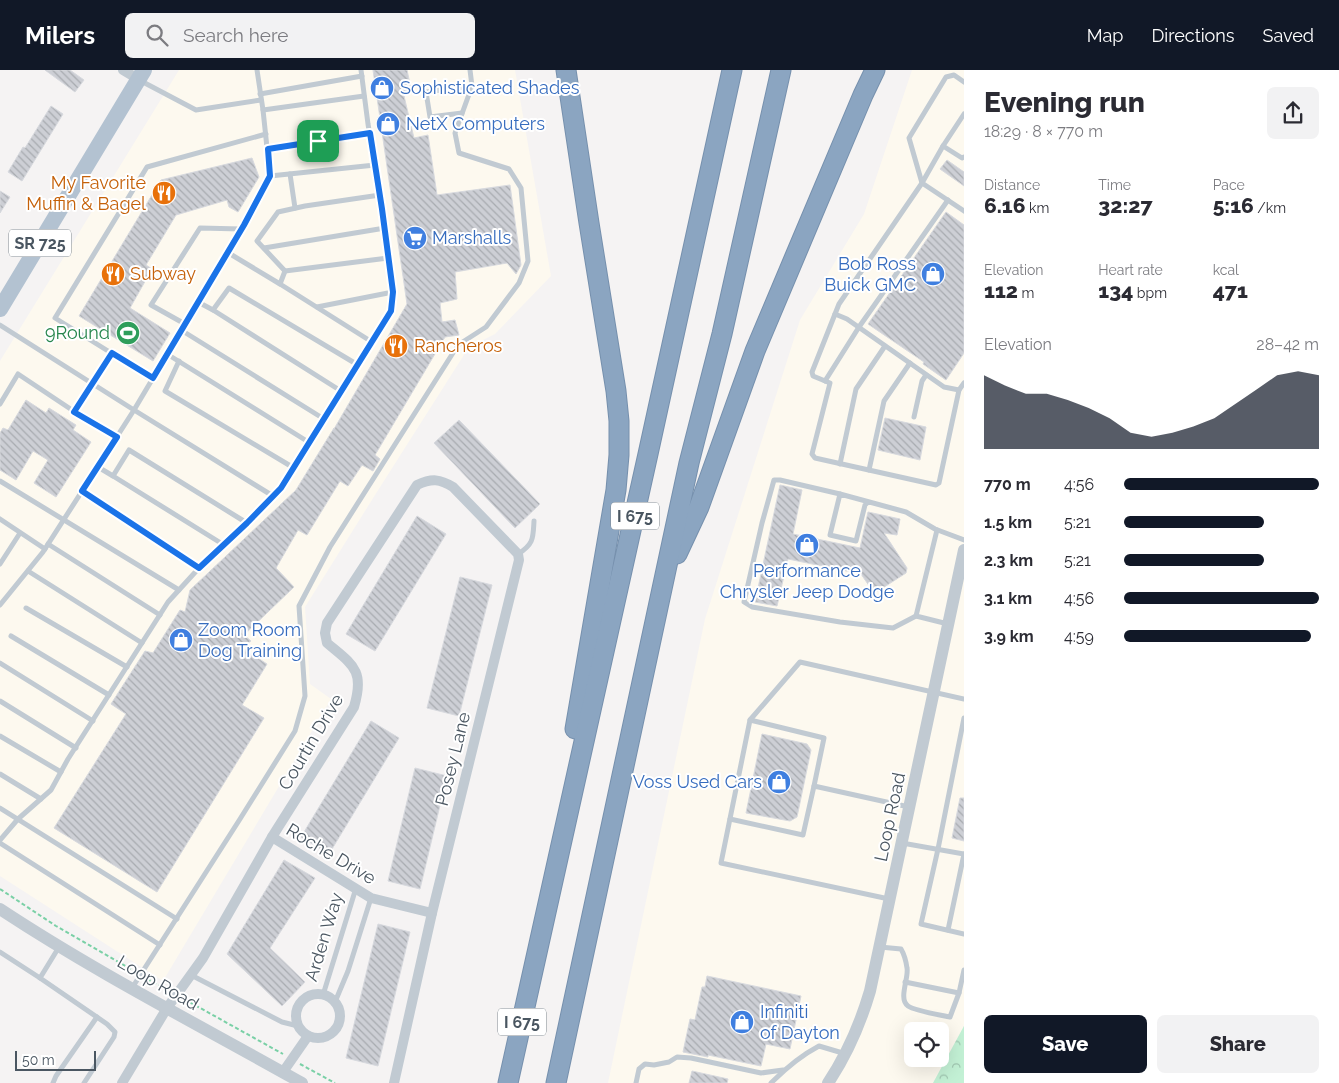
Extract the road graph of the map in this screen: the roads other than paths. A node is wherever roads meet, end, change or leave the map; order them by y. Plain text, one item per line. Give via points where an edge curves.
1 (123, 70) edge
2 (257, 70) edge
3 (361, 70) edge
4 (470, 70) edge
5 (566, 70) edge
6 (732, 70) edge
7 (781, 70) edge
8 (875, 70) edge
9 (141, 75) edge
10 (362, 76) junction
11 (964, 82) edge
12 (472, 86) junction
13 (364, 96) junction
14 (261, 97) junction
15 (263, 110) junction
16 (462, 113) junction
17 (964, 114) edge
18 (370, 133) junction
19 (266, 134) junction
20 (943, 146) junction
21 (268, 149) junction
22 (964, 157) edge
23 (375, 165) junction
24 (290, 174) junction
25 (270, 176) junction
26 (922, 183) junction
27 (380, 195) junction
28 (948, 200) junction
29 (295, 208) junction
30 (964, 211) edge
31 (385, 228) junction
32 (241, 229) junction
33 (264, 248) junction
34 (227, 252) junction
35 (388, 258) junction
36 (285, 271) junction
37 (280, 284) junction
38 (393, 292) junction
39 (198, 302) junction
40 (317, 307) junction
41 (0, 309) edge
42 (213, 310) junction
43 (835, 314) junction
44 (185, 324) junction
45 (0, 325) edge
46 (859, 327) junction
47 (181, 330) junction
48 (372, 342) junction
49 (885, 346) junction
50 (112, 353) junction
51 (167, 354) junction
52 (179, 361) junction
53 (910, 363) junction
54 (358, 365) junction
55 (926, 375) junction
56 (153, 378) junction
57 (825, 381) junction
58 (964, 383) edge
59 (92, 384) junction
60 (958, 390) junction
61 (341, 392) junction
62 (0, 404) edge
63 (134, 410) junction
64 (74, 412) junction
65 (914, 416) dead end
66 (324, 419) junction
67 (117, 437) junction
68 (310, 443) junction
69 (840, 464) junction
70 (98, 466) junction
71 (294, 468) junction
72 (869, 470) junction
73 (113, 476) junction
74 (0, 482) edge
75 (82, 491) junction
76 (840, 494) junction
77 (273, 496) junction
78 (868, 502) junction
79 (0, 519) edge
80 (64, 520) junction
81 (534, 521) dead end
82 (247, 523) junction
83 (937, 530) junction
84 (20, 533) junction
85 (964, 540) edge
86 (224, 544) junction
87 (46, 547) junction
88 (964, 550) edge
89 (518, 554) junction
90 (0, 564) edge
91 (199, 568) junction
92 (28, 571) junction
93 (662, 587) junction
94 (178, 590) junction
95 (0, 605) edge
96 (26, 608) dead end
97 (160, 615) junction
98 (916, 616) junction
99 (949, 624) junction
100 (11, 636) dead end
101 (142, 643) junction
102 (0, 663) edge
103 (128, 667) junction
104 (934, 692) junction
105 (110, 695) junction
106 (964, 699) edge
107 (0, 701) edge
108 (964, 718) edge
109 (750, 720) junction
110 (92, 722) junction
111 (0, 736) edge
112 (76, 748) junction
113 (61, 772) junction
114 (0, 774) edge
115 (814, 786) junction
116 (40, 799) junction
117 (910, 807) junction
118 (0, 808) edge
119 (18, 819) junction
120 (730, 819) junction
121 (272, 837) junction
122 (0, 842) edge
123 (902, 843) junction
124 (938, 849) junction
125 (964, 854) edge
126 (356, 888) junction
127 (371, 898) junction
128 (890, 899) junction
129 (0, 909) edge
130 (432, 914) junction
131 (177, 919) junction
132 (948, 930) junction
133 (964, 934) edge
134 (160, 945) junction
135 (59, 946) junction
136 (880, 947) junction
137 (0, 952) edge
138 (536, 961) junction
139 (964, 970) edge
140 (191, 975) junction
141 (40, 978) junction
142 (905, 982) junction
143 (132, 988) junction
144 (959, 993) junction
145 (323, 995) junction
146 (335, 1002) junction
147 (167, 1008) junction
148 (98, 1017) junction
149 (298, 1026) junction
150 (308, 1036) junction
151 (846, 1054) junction
152 (783, 1070) junction
153 (283, 1072) junction
154 (53, 1083) edge
155 (84, 1083) edge
156 (122, 1083) edge
157 (302, 1083) edge
158 (394, 1083) edge
159 (508, 1083) edge
160 (556, 1083) edge
161 (636, 1083) edge
162 (771, 1083) edge
163 (828, 1083) edge

1 - 9 street
2 - 14 lane
3 - 10 lane
4 - 12 lane
5 - 138 highway via 616,391 618,455 616,490
6 - 138 highway, I 675
7 - 93 highway, I 675
8 - 93 highway via 755,350 699,507
9 - 14 lane via 196,110
9 - 41 main road, SR 725
10 - 13 lane
10 - 14 lane
11 - 26 lane via 954,76 946,77 910,138
12 - 16 lane
12 - 16 lane via 426,92 430,117
13 - 15 lane
13 - 18 lane
14 - 15 lane
15 - 19 lane
16 - 131 lane via 455,133 459,153 509,169 521,188 528,262 520,283 486,327 458,345 330,547 299,606 305,696 295,731
17 - 20 lane
18 - 21 lane
18 - 23 lane
19 - 21 lane
19 - 50 lane via 147,167 54,318
20 - 22 lane
20 - 26 lane
21 - 25 lane
23 - 24 lane
23 - 27 lane
24 - 25 lane
24 - 29 lane
25 - 32 lane
26 - 28 lane
26 - 43 lane
27 - 29 lane
27 - 31 lane
28 - 30 lane
28 - 46 lane
29 - 33 lane via 278,212 257,241
31 - 33 lane
31 - 35 lane
32 - 34 lane
32 - 44 lane via 200,228 151,305
33 - 36 lane
34 - 37 lane
34 - 39 lane
35 - 36 lane
35 - 38 lane
36 - 37 lane
37 - 40 lane
38 - 40 lane
38 - 48 lane via 391,311
39 - 42 lane
39 - 44 lane
40 - 48 lane
42 - 54 lane via 229,288
42 - 61 lane
43 - 46 lane
43 - 57 lane via 812,372
44 - 47 lane
45 - 59 lane
46 - 49 lane
46 - 57 lane
47 - 51 lane
47 - 66 lane
48 - 54 lane
49 - 53 lane
49 - 69 lane via 856,389
50 - 56 lane
50 - 59 lane
51 - 52 lane
51 - 56 lane
52 - 68 lane
52 - 71 lane via 165,391
53 - 55 lane
53 - 72 lane via 884,401
54 - 61 lane
55 - 60 lane via 944,387
55 - 65 lane
56 - 63 lane
57 - 69 lane via 830,383 812,454 815,458
58 - 60 lane
59 - 63 lane
59 - 64 lane
60 - 72 lane via 939,483 936,485
61 - 66 lane
62 - 64 lane via 18,374
63 - 67 lane
63 - 77 lane
64 - 67 lane
66 - 68 lane
67 - 70 lane
68 - 71 lane
69 - 72 lane
70 - 73 lane
70 - 75 lane
71 - 77 lane
73 - 82 lane via 129,450
73 - 86 lane
74 - 80 lane
75 - 80 lane
75 - 91 lane
76 - 78 lane
76 - 78 lane via 830,535 856,541
76 - 98 lane via 774,480 744,602 752,607 893,628
77 - 82 lane
78 - 83 lane via 906,512
79 - 84 lane
80 - 87 lane
80 - 94 lane
81 - 89 lane via 533,538 528,548
82 - 86 lane
83 - 85 lane
83 - 98 lane
84 - 87 lane
84 - 90 lane
86 - 91 lane
87 - 92 lane
87 - 97 lane
88 - 99 street, Loop Road
89 - 121 street, Courtin Drive via 453,487 434,480 417,485 327,623 327,643 352,664 359,692 354,707
89 - 130 street, Posey Lane
91 - 94 lane
92 - 95 lane
92 - 101 lane
93 - 160 highway, I 675
94 - 97 lane
96 - 103 lane
97 - 101 lane
98 - 99 lane
99 - 104 street, Loop Road
100 - 105 lane
101 - 103 lane
102 - 110 lane
103 - 105 lane
104 - 106 lane
104 - 109 lane via 800,662
104 - 117 street, Loop Road
105 - 110 lane
107 - 112 lane
108 - 124 lane
109 - 115 lane via 824,738
109 - 120 lane
110 - 112 lane
111 - 113 lane
112 - 113 lane
113 - 116 lane via 51,790
114 - 116 lane
115 - 117 lane
115 - 120 lane via 803,835
116 - 119 lane
117 - 123 street, Loop Road
118 - 119 lane
119 - 122 lane
119 - 131 lane
120 - 128 lane via 721,863
121 - 126 street, Roche Drive
121 - 140 street, Courtin Drive
122 - 134 lane
123 - 124 lane
123 - 128 street, Loop Road
124 - 125 lane
124 - 132 lane via 921,924
125 - 132 lane
126 - 127 street, Roche Drive
126 - 145 lane, Arden Way
127 - 130 street, Roche Drive
127 - 146 lane
128 - 136 street, Loop Road
129 - 135 street, Loop Road
130 - 158 street, Posey Lane
131 - 134 lane
132 - 133 lane
134 - 143 lane
135 - 141 lane
135 - 143 street, Loop Road
136 - 142 lane via 901,949 907,968
136 - 151 street, Loop Road via 868,999
137 - 141 lane
138 - 159 highway, I 675
139 - 144 lane
140 - 147 street, Courtin Drive
140 - 149 lane via 282,1022
141 - 148 lane
142 - 144 lane
142 - 144 lane via 903,1000 907,1006 950,1017
143 - 147 street, Loop Road
145 - 146 street, Arden Way
145 - 149 street, Arden Way via 316,994 303,1000 296,1012
146 - 150 street, Arden Way via 340,1016 335,1030 322,1038
147 - 153 street, Loop Road
147 - 156 street, Courtin Drive
148 - 154 lane
148 - 155 lane via 112,1028 114,1037
149 - 150 street
150 - 153 street
151 - 152 lane via 819,1046
151 - 163 street, Loop Road
152 - 161 lane via 761,1073 678,1057 669,1062 645,1064 639,1069
152 - 162 lane
153 - 157 street, Loop Road

